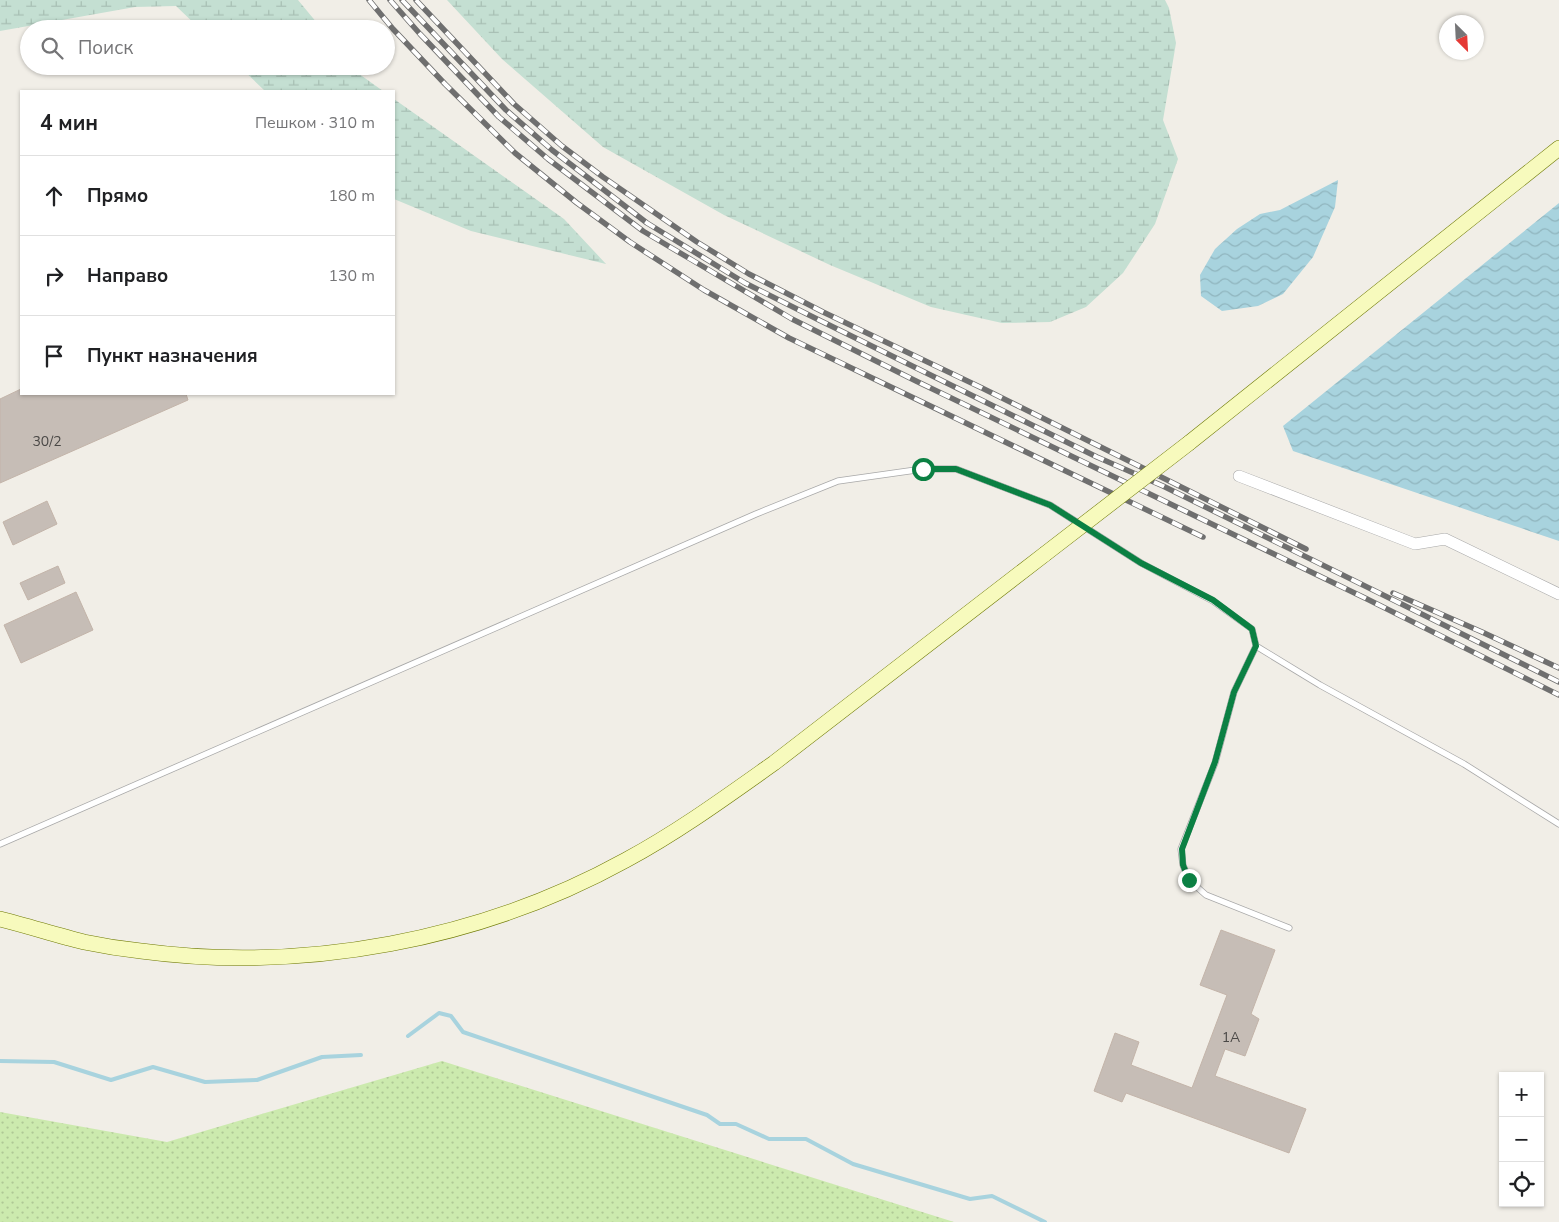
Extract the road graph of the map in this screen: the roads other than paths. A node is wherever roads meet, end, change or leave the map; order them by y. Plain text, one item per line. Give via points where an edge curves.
1 (1559, 148) edge
2 (1239, 476) dead end
3 (1559, 594) edge
4 (1256, 646) junction
5 (1559, 824) edge
6 (0, 844) edge
7 (0, 919) edge
8 (1290, 928) dead end

1 - 7 main road, bridge via 1189,443 782,757 728,796 625,860 573,886 446,930 352,950 295,956 240,958 142,951 84,942
2 - 3 street via 1416,544 1445,540
4 - 5 lane via 1320,686 1464,764
4 - 6 lane via 1252,629 1213,600 1141,563 1050,505 956,469 923,469 838,481 737,522
4 - 8 lane via 1234,692 1215,762 1182,849 1183,865 1189,880 1206,896

